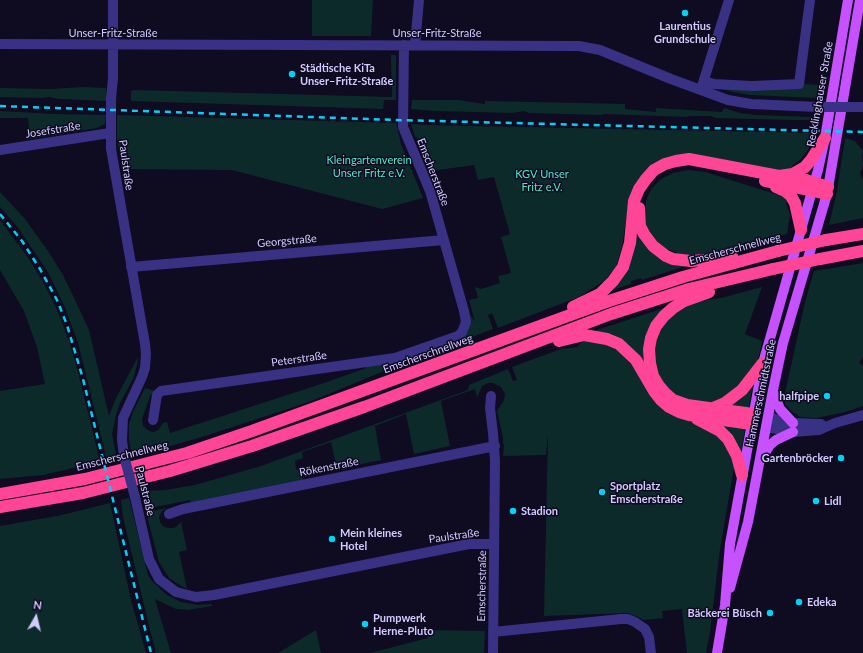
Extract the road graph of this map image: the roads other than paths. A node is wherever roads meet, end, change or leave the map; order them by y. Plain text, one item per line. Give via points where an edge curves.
1 (113, 0) edge
2 (419, 0) edge
3 (729, 0) edge
4 (810, 0) edge
5 (848, 0) edge
6 (860, 0) edge
7 (0, 44) edge
8 (114, 44) junction
9 (409, 45) junction
10 (702, 85) junction
11 (863, 107) edge
12 (110, 133) junction
13 (825, 138) junction
14 (0, 150) edge
15 (780, 176) junction
16 (766, 182) junction
17 (813, 187) junction
18 (827, 191) junction
19 (801, 230) junction
20 (863, 234) edge
21 (444, 240) junction
22 (778, 251) junction
23 (863, 251) edge
24 (131, 267) junction
25 (773, 269) junction
26 (553, 322) junction
27 (465, 327) joint
28 (523, 347) junction
29 (763, 363) junction
30 (773, 390) junction
31 (491, 396) dead end
32 (712, 408) junction
33 (689, 415) junction
34 (863, 415) edge
35 (752, 419) junction
36 (153, 420) dead end
37 (767, 422) junction
38 (793, 427) junction
39 (495, 446) junction
40 (759, 463) junction
41 (742, 476) junction
42 (0, 494) edge
43 (0, 507) edge
44 (169, 514) dead end
45 (494, 544) junction
46 (725, 605) junction
47 (493, 632) junction
48 (493, 653) edge
49 (651, 653) edge
50 (717, 653) edge

1 - 8 street, Paulstraße
2 - 9 street, Emscherstraße
3 - 10 street
4 - 10 street, Unser-Fritz-Straße via 798,84
5 - 13 main road, Recklinghauser Straße
6 - 18 main road, Recklinghauser Straße
7 - 8 street, Unser-Fritz-Straße
8 - 9 street, Unser-Fritz-Straße
8 - 12 street, Paulstraße
9 - 10 street, Unser-Fritz-Straße via 590,48
9 - 21 street, Emscherstraße via 403,127 430,191
10 - 11 street, Unser-Fritz-Straße, bridge via 740,103
12 - 14 street, Josefstraße
12 - 24 street, Paulstraße
13 - 15 highway via 805,167 793,174
13 - 17 main road, Recklinghauser Straße
15 - 17 highway via 806,180
15 - 26 highway via 689,160 665,164 654,170 639,189 634,201 630,243 623,267 600,294 567,309
16 - 17 highway
16 - 19 highway via 791,196
16 - 22 highway via 702,166 677,166 666,169 646,188 640,205 640,226 652,246 677,260 703,261 753,250
17 - 18 highway
17 - 19 main road, Hammerschmidtstraße
18 - 30 main road, Hammerschmidtstraße via 783,343
19 - 29 main road, Hammerschmidtstraße
20 - 22 highway, Emscherschnellweg, bridge
21 - 24 street, Georgstraße
21 - 27 street, Emscherstraße via 464,311
22 - 26 highway, Emscherschnellweg via 606,302
23 - 25 highway, bridge
24 - 45 street, Paulstraße, bridge via 146,354 142,377 123,418 124,456 149,559 159,579 176,592 196,597 214,595 469,544
25 - 28 highway via 682,292 611,314
25 - 32 highway via 684,301 664,316 656,326 649,349 653,376 659,386 673,400 687,405
26 - 42 highway, Emscherschnellweg via 252,432 187,453 85,479
27 - 36 street, Peterstraße via 458,336 395,358 161,391 157,396
28 - 33 highway via 543,346 584,335 607,339 619,344 636,360 661,400 669,407
28 - 43 highway via 252,446 178,469 83,493
29 - 32 highway via 738,394
29 - 35 main road, Hammerschmidtstraße
30 - 37 main road, Hammerschmidtstraße
30 - 38 main road via 780,409
31 - 39 street, Emscherstraße
32 - 35 highway
33 - 35 highway
33 - 41 highway via 720,431 728,439 737,456
34 - 38 street via 835,423
35 - 37 main road
35 - 41 main road, Hammerschmidtstraße
37 - 38 street
37 - 40 main road, Hammerschmidtstraße
38 - 40 main road via 770,445
39 - 44 street, Rökenstraße via 183,509
39 - 45 street, Emscherstraße
40 - 46 main road, Hammerschmidtstraße via 745,535
41 - 46 main road, Hammerschmidtstraße via 730,544
45 - 47 street, Emscherstraße
46 - 50 main road, Hammerschmidtstraße
47 - 48 street, Emscherstraße
47 - 49 street, Emscherstraße via 621,619 635,622 645,629

